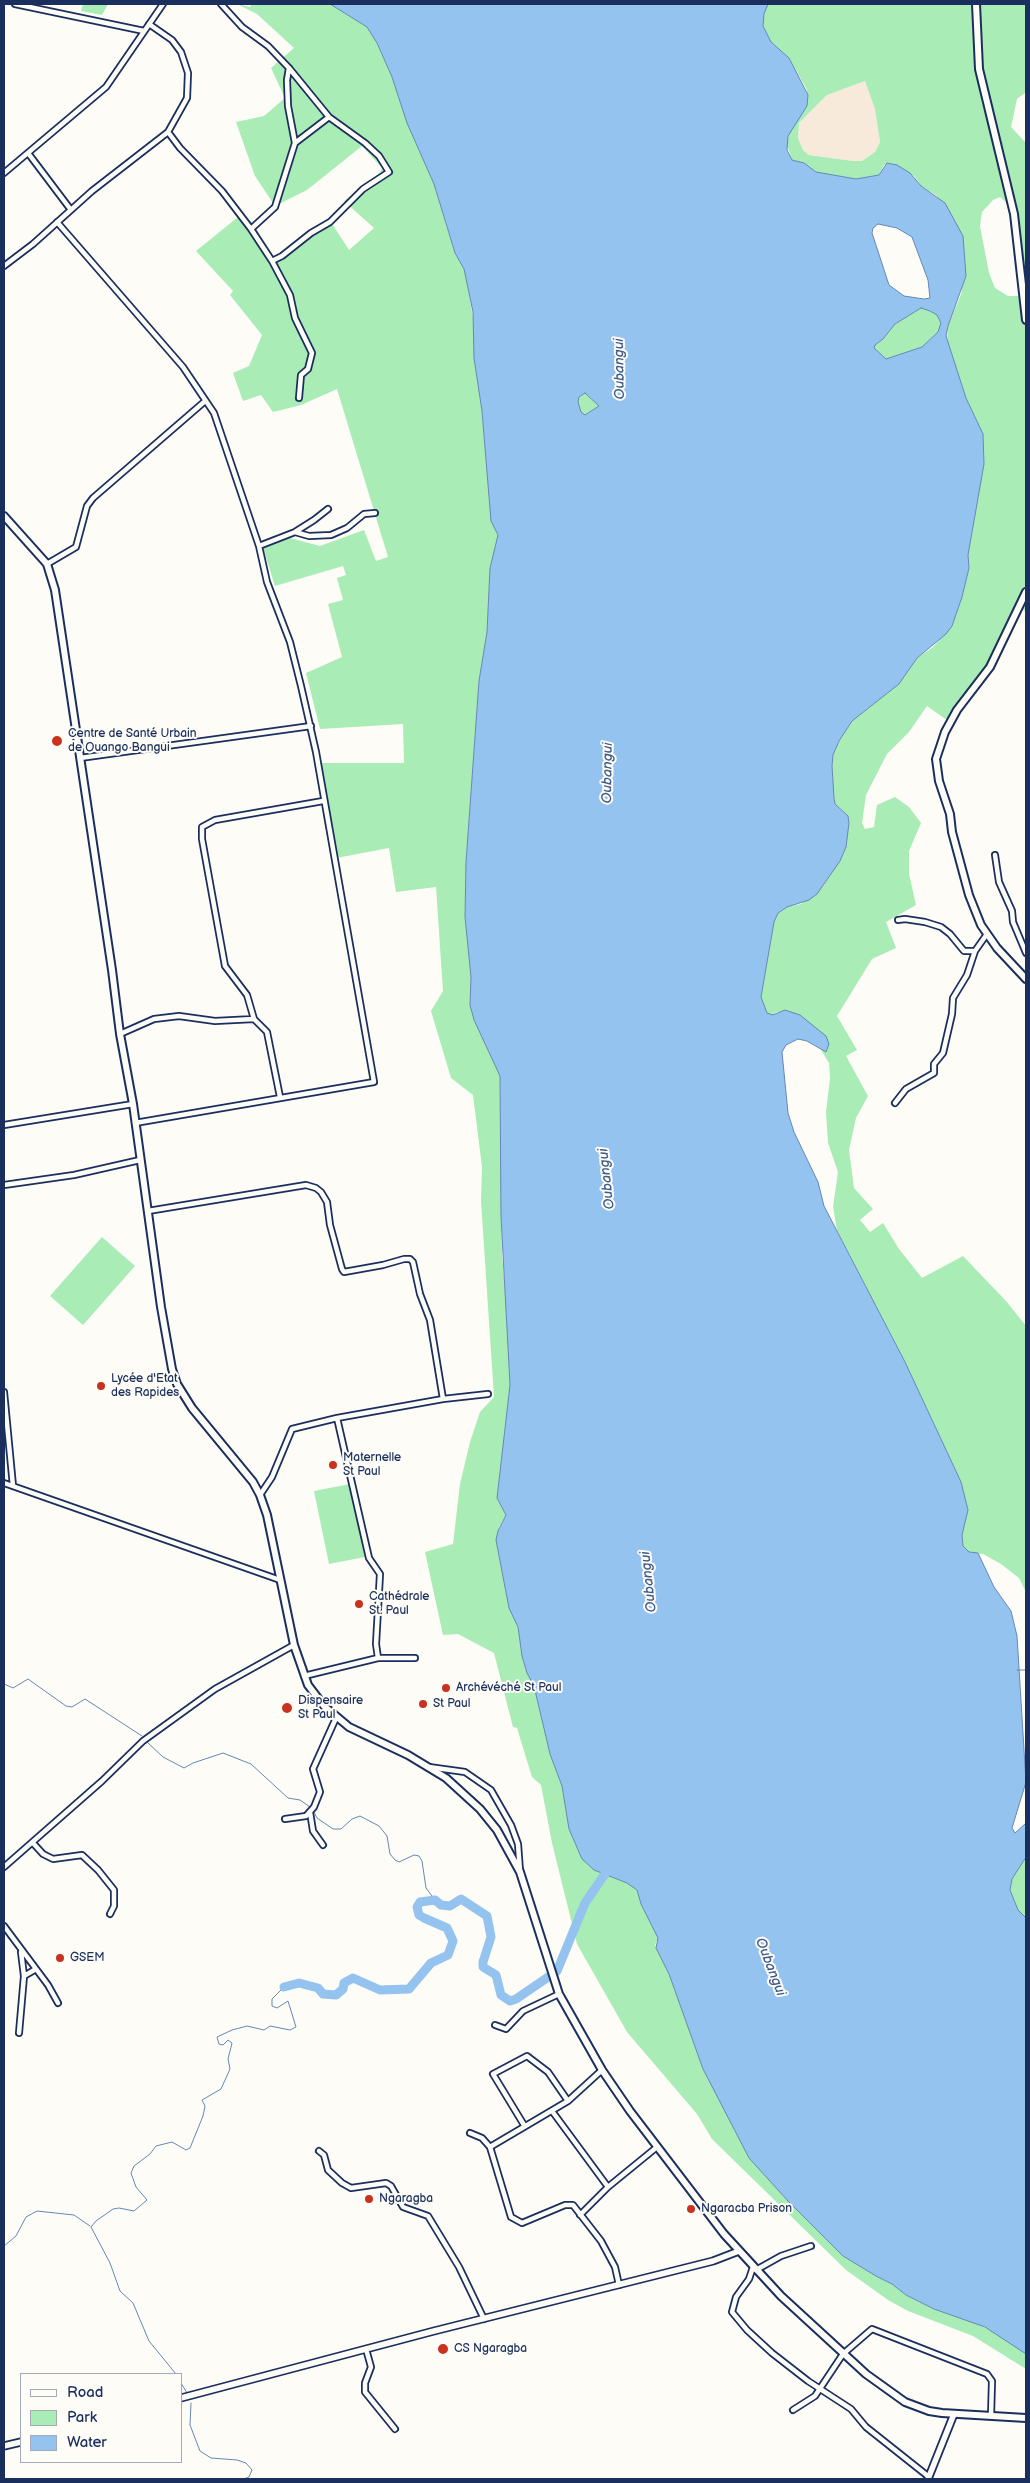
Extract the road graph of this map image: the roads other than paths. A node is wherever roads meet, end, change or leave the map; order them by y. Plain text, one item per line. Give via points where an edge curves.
1 (15, 4) edge
2 (163, 4) edge
3 (221, 4) edge
4 (976, 4) edge
5 (149, 24) junction
6 (144, 31) junction
7 (289, 68) junction
8 (329, 117) junction
9 (168, 132) junction
10 (295, 143) junction
11 (28, 153) junction
12 (4, 173) edge
13 (71, 210) junction
14 (58, 222) junction
15 (251, 229) junction
16 (272, 261) junction
17 (4, 266) edge
18 (1026, 320) edge
19 (299, 398) dead end
20 (204, 402) junction
21 (328, 509) dead end
22 (375, 513) dead end
23 (4, 516) edge
24 (295, 532) junction
25 (259, 546) junction
26 (47, 564) junction
27 (1026, 592) edge
28 (311, 726) junction
29 (80, 758) junction
30 (324, 801) junction
31 (995, 855) dead end
32 (898, 920) dead end
33 (986, 934) junction
34 (975, 951) junction
35 (1026, 953) edge
36 (1026, 979) edge
37 (254, 1019) junction
38 (120, 1034) junction
39 (280, 1098) junction
40 (132, 1104) junction
41 (895, 1104) dead end
42 (136, 1122) junction
43 (4, 1125) edge
44 (140, 1160) junction
45 (4, 1185) edge
46 (148, 1211) junction
47 (4, 1392) edge
48 (488, 1394) dead end
49 (443, 1399) junction
50 (337, 1418) junction
51 (4, 1483) edge
52 (13, 1486) junction
53 (260, 1495) junction
54 (280, 1580) junction
55 (294, 1645) junction
56 (378, 1658) junction
57 (415, 1658) dead end
58 (304, 1676) junction
59 (336, 1718) junction
60 (429, 1767) junction
61 (310, 1812) junction
62 (286, 1819) dead end
63 (33, 1843) junction
64 (323, 1845) dead end
65 (4, 1867) edge
66 (520, 1872) junction
67 (110, 1914) dead end
68 (4, 1926) edge
69 (21, 1950) junction
70 (36, 1970) junction
71 (24, 1976) junction
72 (559, 1992) junction
73 (58, 2003) dead end
74 (495, 2025) dead end
75 (19, 2032) dead end
76 (602, 2070) junction
77 (568, 2101) junction
78 (552, 2111) junction
79 (524, 2125) junction
80 (470, 2133) dead end
81 (490, 2147) junction
82 (657, 2147) junction
83 (319, 2151) dead end
84 (608, 2187) junction
85 (580, 2215) junction
86 (811, 2246) dead end
87 (739, 2251) junction
88 (755, 2268) junction
89 (618, 2285) junction
90 (484, 2319) junction
91 (366, 2349) junction
92 (843, 2354) junction
93 (820, 2390) junction
94 (182, 2398) edge
95 (792, 2410) dead end
96 (954, 2414) junction
97 (991, 2416) junction
98 (1026, 2418) edge
99 (395, 2428) dead end
100 (20, 2442) edge
101 (4, 2446) edge
102 (929, 2478) edge

1 - 6 street
2 - 5 street
3 - 7 street
4 - 18 main road via 979,69 1014,214
5 - 6 street
5 - 9 street via 172,40 188,73 187,98
6 - 11 street via 106,87
7 - 8 street
7 - 10 street via 287,94
8 - 10 street
8 - 16 street via 379,156 388,172 363,189 330,222
9 - 13 street
9 - 15 street via 222,191
10 - 15 street via 275,207
11 - 12 street
11 - 13 street
13 - 14 street
14 - 17 street
14 - 20 street via 183,367
15 - 16 street
16 - 19 street via 290,295 295,318 312,353 308,369 301,376
20 - 25 street via 214,413
20 - 26 street via 93,498 87,506 76,547
21 - 24 street
22 - 24 street via 364,514 347,528 331,535 309,536
23 - 26 main road
24 - 25 street
25 - 28 street via 267,582 290,642
26 - 29 main road via 55,590
27 - 33 main road via 990,667 944,732 936,759 969,895
28 - 29 street
28 - 30 street
29 - 38 main road
30 - 37 street via 215,820 202,827 226,966 247,995
30 - 39 street via 374,1082
31 - 35 street via 999,882
32 - 34 street via 925,922 941,928 964,951
33 - 34 street
33 - 36 main road
34 - 41 street via 967,975 953,998 943,1053 934,1064 934,1073 906,1089
37 - 38 street via 215,1021 179,1016 154,1019
37 - 39 street via 267,1032
38 - 40 main road
39 - 42 street
40 - 42 main road
40 - 43 street
42 - 44 main road
44 - 45 street via 74,1176
44 - 46 main road
46 - 49 street via 306,1185 316,1188 327,1202 330,1225 344,1272 410,1258 413,1262 430,1320
46 - 53 main road via 168,1352 177,1384
47 - 52 street
48 - 49 street
49 - 50 street
50 - 53 street via 292,1430 272,1477
50 - 56 street via 368,1558 380,1574
51 - 52 street
52 - 54 street
53 - 54 main road
54 - 55 main road
55 - 58 main road
55 - 63 street via 215,1689 143,1741
56 - 57 street
56 - 58 street
58 - 59 main road via 314,1694
59 - 60 main road
59 - 61 street via 313,1769 320,1792
60 - 66 main road via 480,1809 497,1830
60 - 66 street via 464,1772 491,1790 505,1811 518,1844
61 - 62 street via 300,1818
61 - 64 street via 313,1831
63 - 65 street
63 - 67 street via 48,1857 60,1859 82,1855 114,1890 114,1906
66 - 72 main road
68 - 69 street
69 - 70 street
69 - 71 street
70 - 71 street
70 - 73 street
71 - 75 street
72 - 74 street via 523,2011 506,2030
72 - 76 main road
76 - 77 street
76 - 82 main road
77 - 78 street
77 - 79 street via 548,2072 527,2056 493,2074
78 - 79 street
78 - 84 street
79 - 81 street
80 - 81 street via 482,2138
81 - 85 street via 511,2217 516,2222 522,2223 565,2205 573,2206
82 - 84 street
82 - 87 main road
83 - 90 street via 328,2170 342,2183 351,2188 386,2183 392,2186 404,2207 428,2216 460,2268
84 - 85 street
85 - 89 street via 602,2241 615,2267
86 - 88 street
87 - 88 main road
87 - 89 street via 713,2261
88 - 92 main road
88 - 93 street via 736,2297 732,2312 746,2330
89 - 90 street
90 - 91 street
91 - 94 street
91 - 99 street via 371,2367 365,2392
92 - 93 street
92 - 96 main road via 905,2402 929,2411
92 - 97 street via 868,2330 875,2329 976,2369 987,2374 992,2381
93 - 95 street
93 - 102 street via 851,2409 866,2427
96 - 97 main road
96 - 102 street
97 - 98 main road
100 - 101 street

